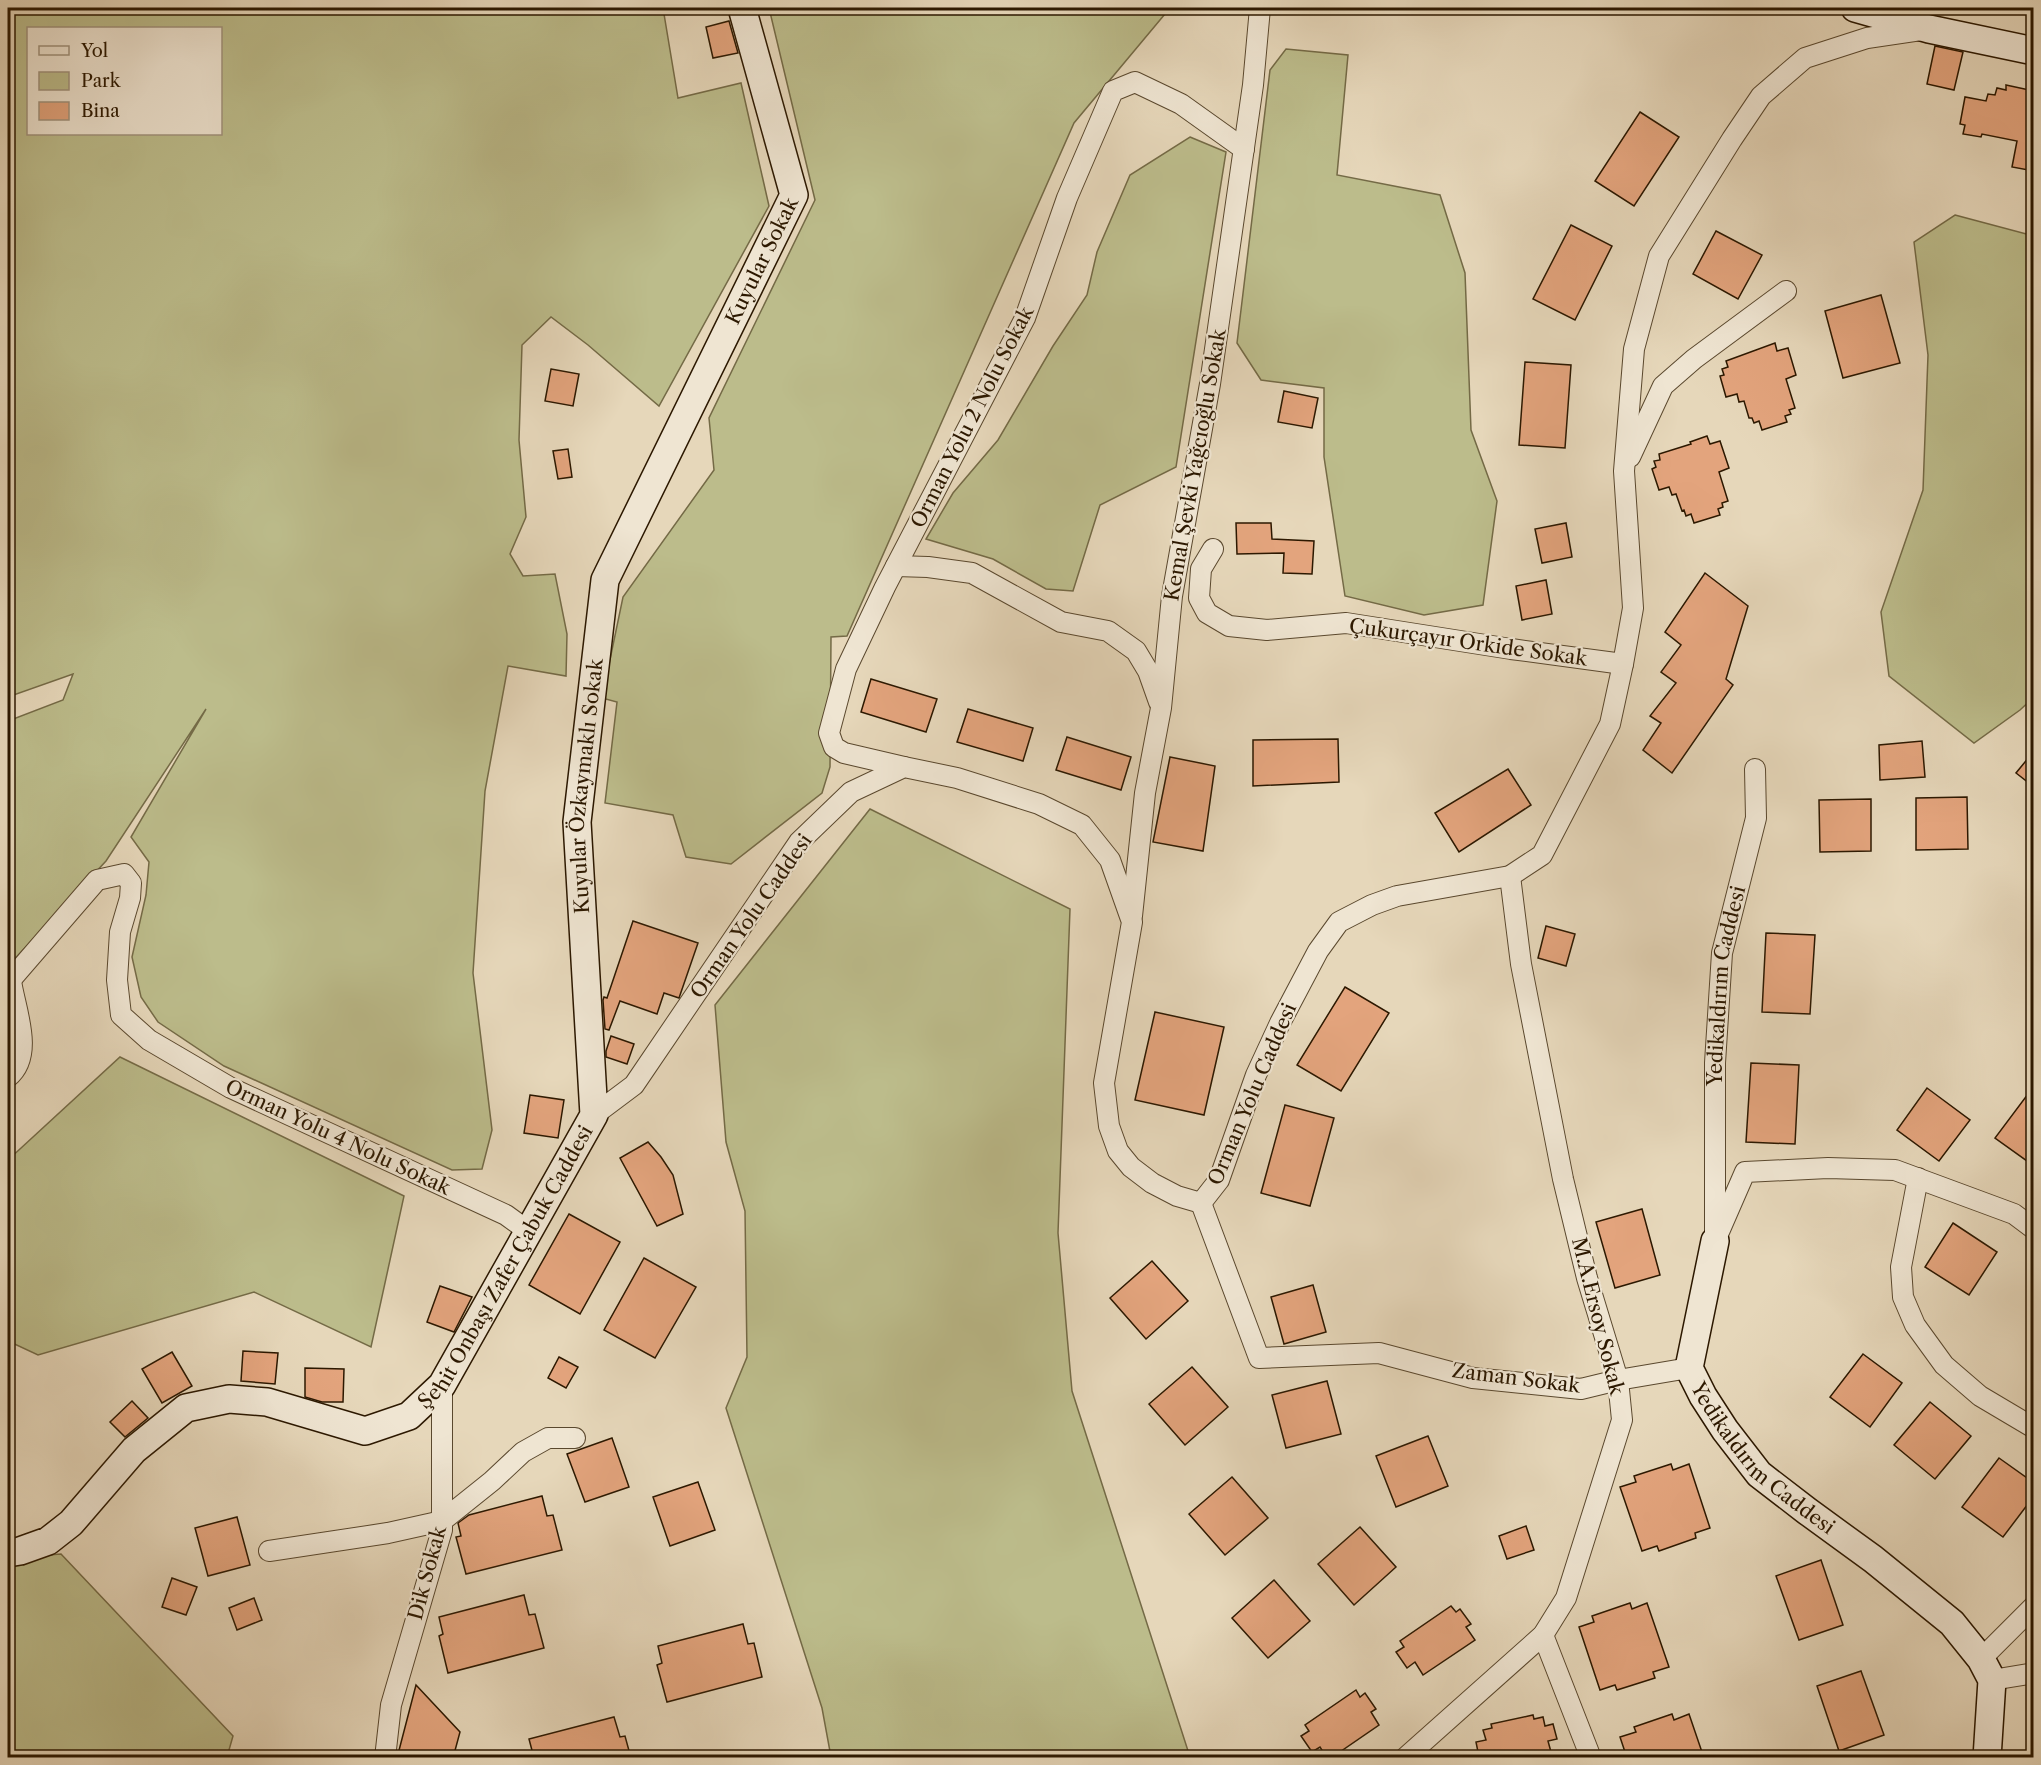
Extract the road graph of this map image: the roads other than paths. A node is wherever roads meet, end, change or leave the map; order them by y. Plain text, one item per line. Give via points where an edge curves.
1 (742, 8) edge
2 (1260, 8) edge
3 (1855, 8) edge
4 (1929, 29) junction
5 (2034, 51) edge
6 (1244, 149) junction
7 (1786, 291) dead end
8 (660, 468) joint
9 (1624, 471) junction
10 (1213, 549) dead end
11 (896, 566) junction
12 (1623, 664) junction
13 (1161, 708) junction
14 (904, 767) junction
15 (1755, 769) dead end
16 (1510, 876) junction
17 (1132, 922) junction
18 (9, 982) edge
19 (8, 1077) edge
20 (594, 1115) junction
21 (1918, 1178) junction
22 (1201, 1203) junction
23 (2032, 1224) edge
24 (528, 1231) junction
25 (1715, 1241) junction
26 (1689, 1368) junction
27 (1618, 1380) junction
28 (442, 1384) junction
29 (2034, 1428) edge
30 (575, 1438) dead end
31 (442, 1521) junction
32 (269, 1551) dead end
33 (8, 1553) edge
34 (2034, 1606) edge
35 (1543, 1635) junction
36 (1986, 1670) junction
37 (2034, 1673) edge
38 (385, 1758) edge
39 (1405, 1758) edge
40 (1591, 1758) edge
41 (1988, 1758) edge

1 - 8 street, Kuyular Sokak via 794,195
2 - 6 street, Kemal Şevki Yağcıoğlu Sokak
3 - 4 street
4 - 5 street
4 - 9 street, Orman Yolu Caddesi via 1867,38 1805,58 1761,96 1659,256 1634,349
6 - 11 street, Orman Yolu 2 Nolu Sokak via 1181,104 1135,82 1113,91 1067,198 1025,318
6 - 13 street, Kemal Şevki Yağcıoğlu Sokak via 1210,384 1172,596
7 - 9 street via 1663,386
8 - 20 street, Kuyular Özkaymaklı Sokak via 605,580 577,822
9 - 12 street, Orman Yolu Caddesi via 1634,608
10 - 12 street, Çukurçayır Orkide Sokak via 1201,569 1199,598 1207,613 1229,626 1267,630 1347,623
11 - 13 street via 972,573 1061,622 1108,632 1136,651
11 - 14 street, Orman Yolu 2 Nolu Sokak via 846,669 829,733 834,747 844,753
12 - 16 street, Orman Yolu Caddesi via 1610,724 1582,780 1542,855
13 - 17 street, Kemal Şevki Yağcıoğlu Sokak via 1145,793
14 - 17 street, Orman Yolu Caddesi via 957,778 1039,804 1082,825 1110,861
14 - 20 street, Orman Yolu Caddesi via 851,792 799,842 634,1085
15 - 25 street, Yedikaldırım Caddesi via 1756,818 1722,953 1715,1063
16 - 22 street, Orman Yolu Caddesi via 1397,896 1338,922 1317,951 1280,1023 1256,1075 1219,1180
16 - 27 street, M.A.Ersoy Sokak via 1521,964 1563,1179
17 - 22 street, Orman Yolu Caddesi via 1104,1083 1109,1126 1118,1151 1131,1167 1177,1196
18 - 19 street via 21,1024 22,1050
18 - 24 street, Orman Yolu 4 Nolu Sokak via 97,880 124,874 131,883 120,932 117,980 121,1015 149,1040 231,1088 506,1215
20 - 24 street, Şehit Onbaşı Zafer Çabuk Caddesi
21 - 23 street
21 - 25 street via 1884,1169 1745,1172
21 - 29 street via 1901,1266 1903,1297 1915,1325 1944,1365 1980,1396
22 - 27 street, Zaman Sokak via 1259,1358 1378,1353 1473,1378 1581,1389
24 - 28 street, Şehit Onbaşı Zafer Çabuk Caddesi
25 - 26 street, Yedikaldırım Caddesi
26 - 27 street, Zaman Sokak
26 - 36 street, Yedikaldırım Caddesi via 1725,1430 1759,1474 1952,1623
27 - 35 street, M.A.Ersoy Sokak via 1622,1420 1566,1598
28 - 31 street, Dik Sokak
28 - 33 street, Şehit Onbaşı Zafer Çabuk Caddesi via 410,1416 365,1431 267,1402 229,1399 186,1408 134,1450 71,1523 48,1541
30 - 31 street via 548,1438 523,1452
31 - 32 street
31 - 38 street, Dik Sokak via 391,1705
34 - 36 street
35 - 39 street, M.A.Ersoy Sokak
35 - 40 street
36 - 37 street
36 - 41 street

